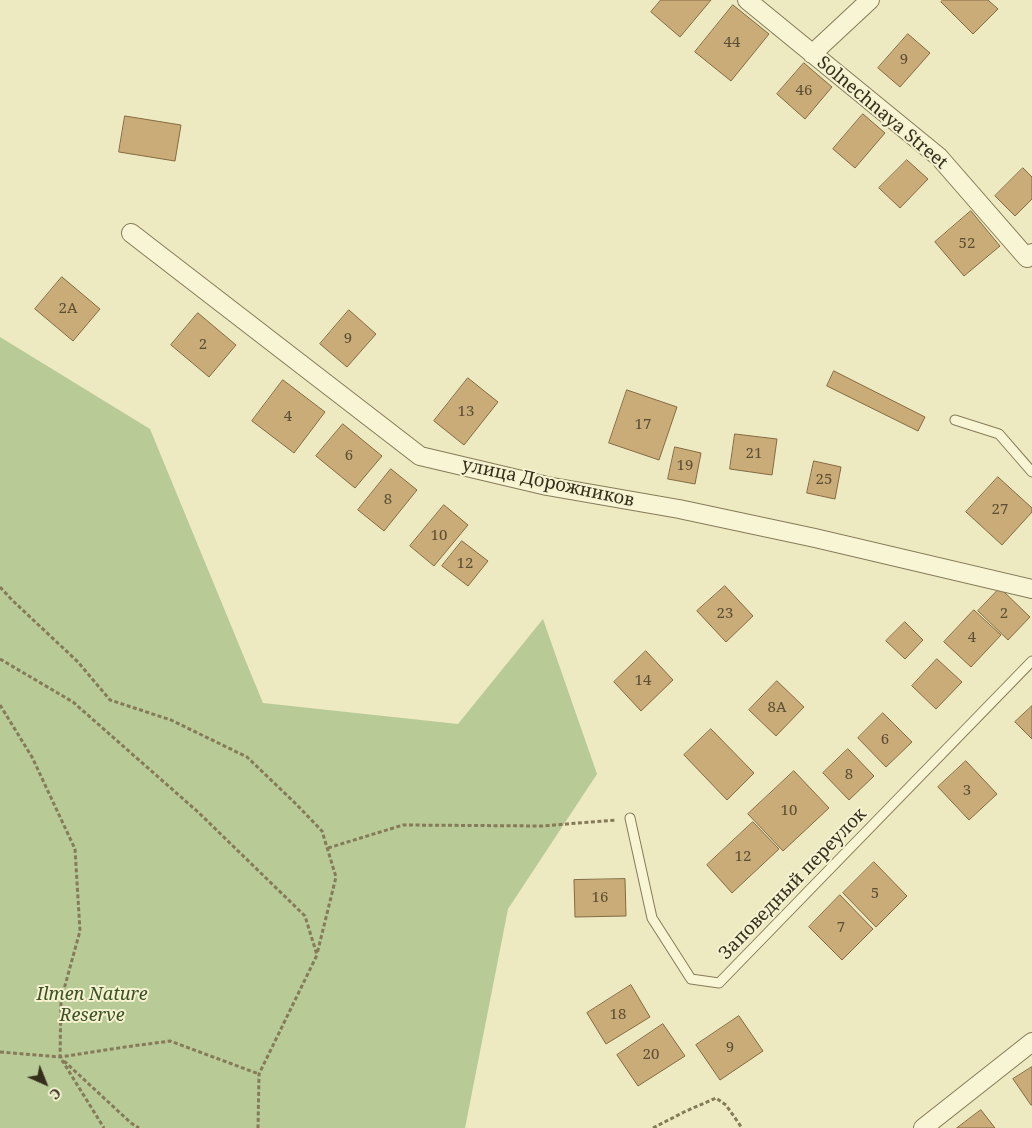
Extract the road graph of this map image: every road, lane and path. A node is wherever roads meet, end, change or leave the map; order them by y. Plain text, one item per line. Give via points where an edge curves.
1 (747, 0) edge
2 (870, 0) edge
3 (812, 54) junction
4 (130, 234) dead end
5 (1030, 255) edge
6 (955, 420) dead end
7 (1032, 472) edge
8 (0, 587) edge
9 (1032, 589) edge
10 (0, 659) edge
11 (1032, 661) edge
12 (0, 705) edge
13 (630, 818) joint
14 (328, 848) junction
15 (317, 955) junction
16 (1032, 1042) edge
17 (0, 1052) edge
18 (60, 1058) junction
19 (259, 1074) junction
20 (104, 1128) edge
21 (139, 1128) edge
22 (258, 1128) edge
23 (653, 1128) edge
24 (742, 1128) edge
25 (923, 1128) edge

1 - 3 street, Solnechnaya Street
2 - 3 street
3 - 5 street, Solnechnaya Street via 939,157
4 - 9 street, улица Дорожников via 420,456 547,486 679,509 815,538
6 - 7 lane via 999,434
8 - 14 path via 78,662 110,700 171,720 247,757 322,831
10 - 15 path via 72,702 198,812 305,916
11 - 13 lane, Заповедный переулок via 719,983 691,979 652,918
12 - 18 path via 32,757 75,849 80,932 61,1000
13 - 14 path via 542,826 403,825
14 - 15 path via 336,877
15 - 19 path
16 - 25 street
17 - 18 path
18 - 19 path via 170,1041
18 - 20 path
18 - 21 path
19 - 22 path
23 - 24 path via 716,1098 726,1105

